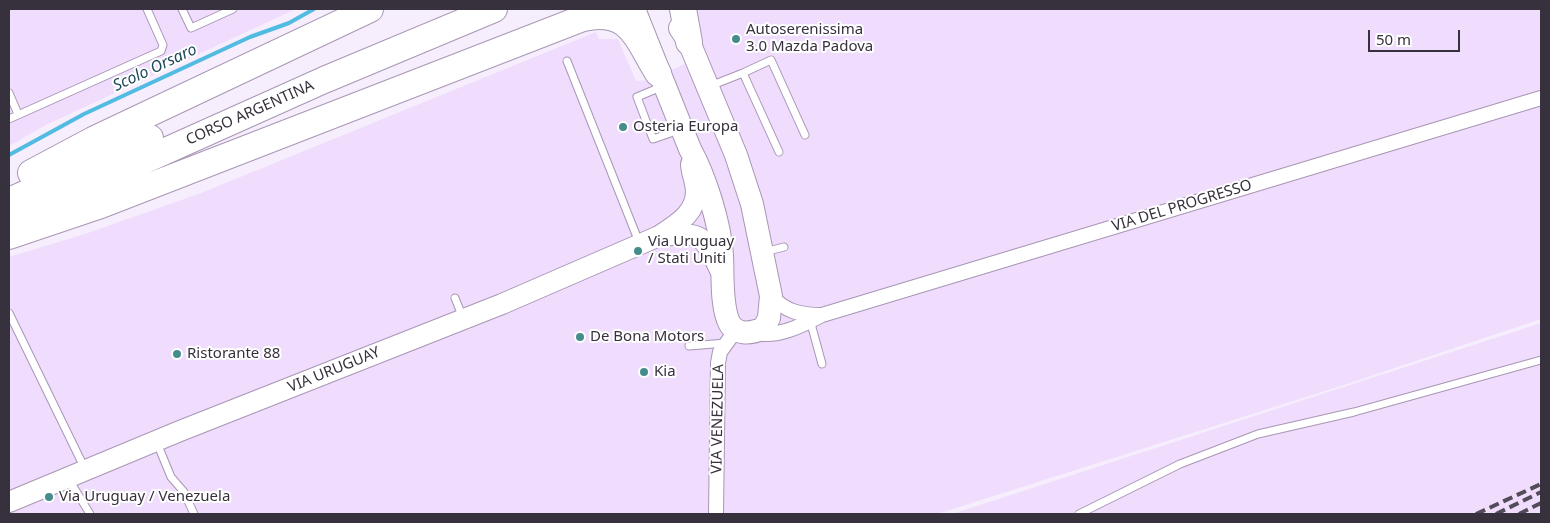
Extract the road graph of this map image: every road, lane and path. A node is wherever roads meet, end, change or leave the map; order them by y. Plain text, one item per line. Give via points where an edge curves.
1 (147, 9) edge
2 (182, 9) edge
3 (233, 9) edge
4 (370, 9) edge
5 (449, 9) edge
6 (494, 9) edge
7 (634, 9) edge
8 (671, 9) edge
9 (682, 9) edge
10 (689, 42) junction
11 (568, 61) dead end
12 (743, 73) junction
13 (661, 79) junction
14 (708, 87) junction
15 (9, 93) edge
16 (1541, 98) edge
17 (18, 114) junction
18 (9, 119) edge
19 (805, 135) dead end
20 (686, 139) junction
21 (779, 152) dead end
22 (9, 186) edge
23 (9, 201) edge
24 (9, 221) edge
25 (9, 236) edge
26 (659, 236) junction
27 (640, 244) junction
28 (721, 273) junction
29 (772, 296) junction
30 (455, 298) dead end
31 (9, 313) edge
32 (813, 317) junction
33 (463, 318) junction
34 (738, 335) junction
35 (689, 346) dead end
36 (1541, 360) edge
37 (822, 364) dead end
38 (156, 441) junction
39 (76, 473) junction
40 (9, 502) edge
41 (90, 514) edge
42 (194, 514) edge
43 (716, 514) edge
44 (1079, 514) edge

1 - 17 lane via 163,45 161,51
2 - 3 lane via 191,28
4 - 22 highway via 93,140
5 - 23 highway, CORSO ARGENTINA
6 - 24 highway, CORSO ARGENTINA via 324,80
7 - 13 main road
8 - 10 main road
9 - 10 highway
10 - 14 main road
11 - 27 lane
12 - 14 lane
12 - 19 lane via 771,60
12 - 21 lane
13 - 20 main road
13 - 20 lane via 636,97 653,139
13 - 25 highway via 640,40 625,22 605,15 583,18 101,205
14 - 29 main road via 752,204 774,249
15 - 17 lane
16 - 32 street, VIA DEL PROGRESSO
17 - 18 lane
20 - 26 street, VIA URUGUAY via 696,185 694,206 681,223
20 - 28 main road via 701,169 712,208 722,254
26 - 27 street, VIA URUGUAY
26 - 28 street, VIA URUGUAY via 695,235 704,240
27 - 33 street, VIA URUGUAY
28 - 34 main road via 728,320
29 - 32 street via 788,310
29 - 34 main road via 764,328
30 - 33 lane
31 - 39 lane
32 - 34 street, VIA DEL PROGRESSO via 767,336
32 - 37 lane
33 - 38 street, VIA URUGUAY
34 - 35 lane
34 - 43 street, VIA VENEZUELA via 720,352 718,363
36 - 44 lane via 1354,412 1258,434 1180,464
38 - 39 street, VIA URUGUAY
38 - 42 lane via 171,477 184,492
39 - 40 street, VIA URUGUAY
39 - 41 lane

